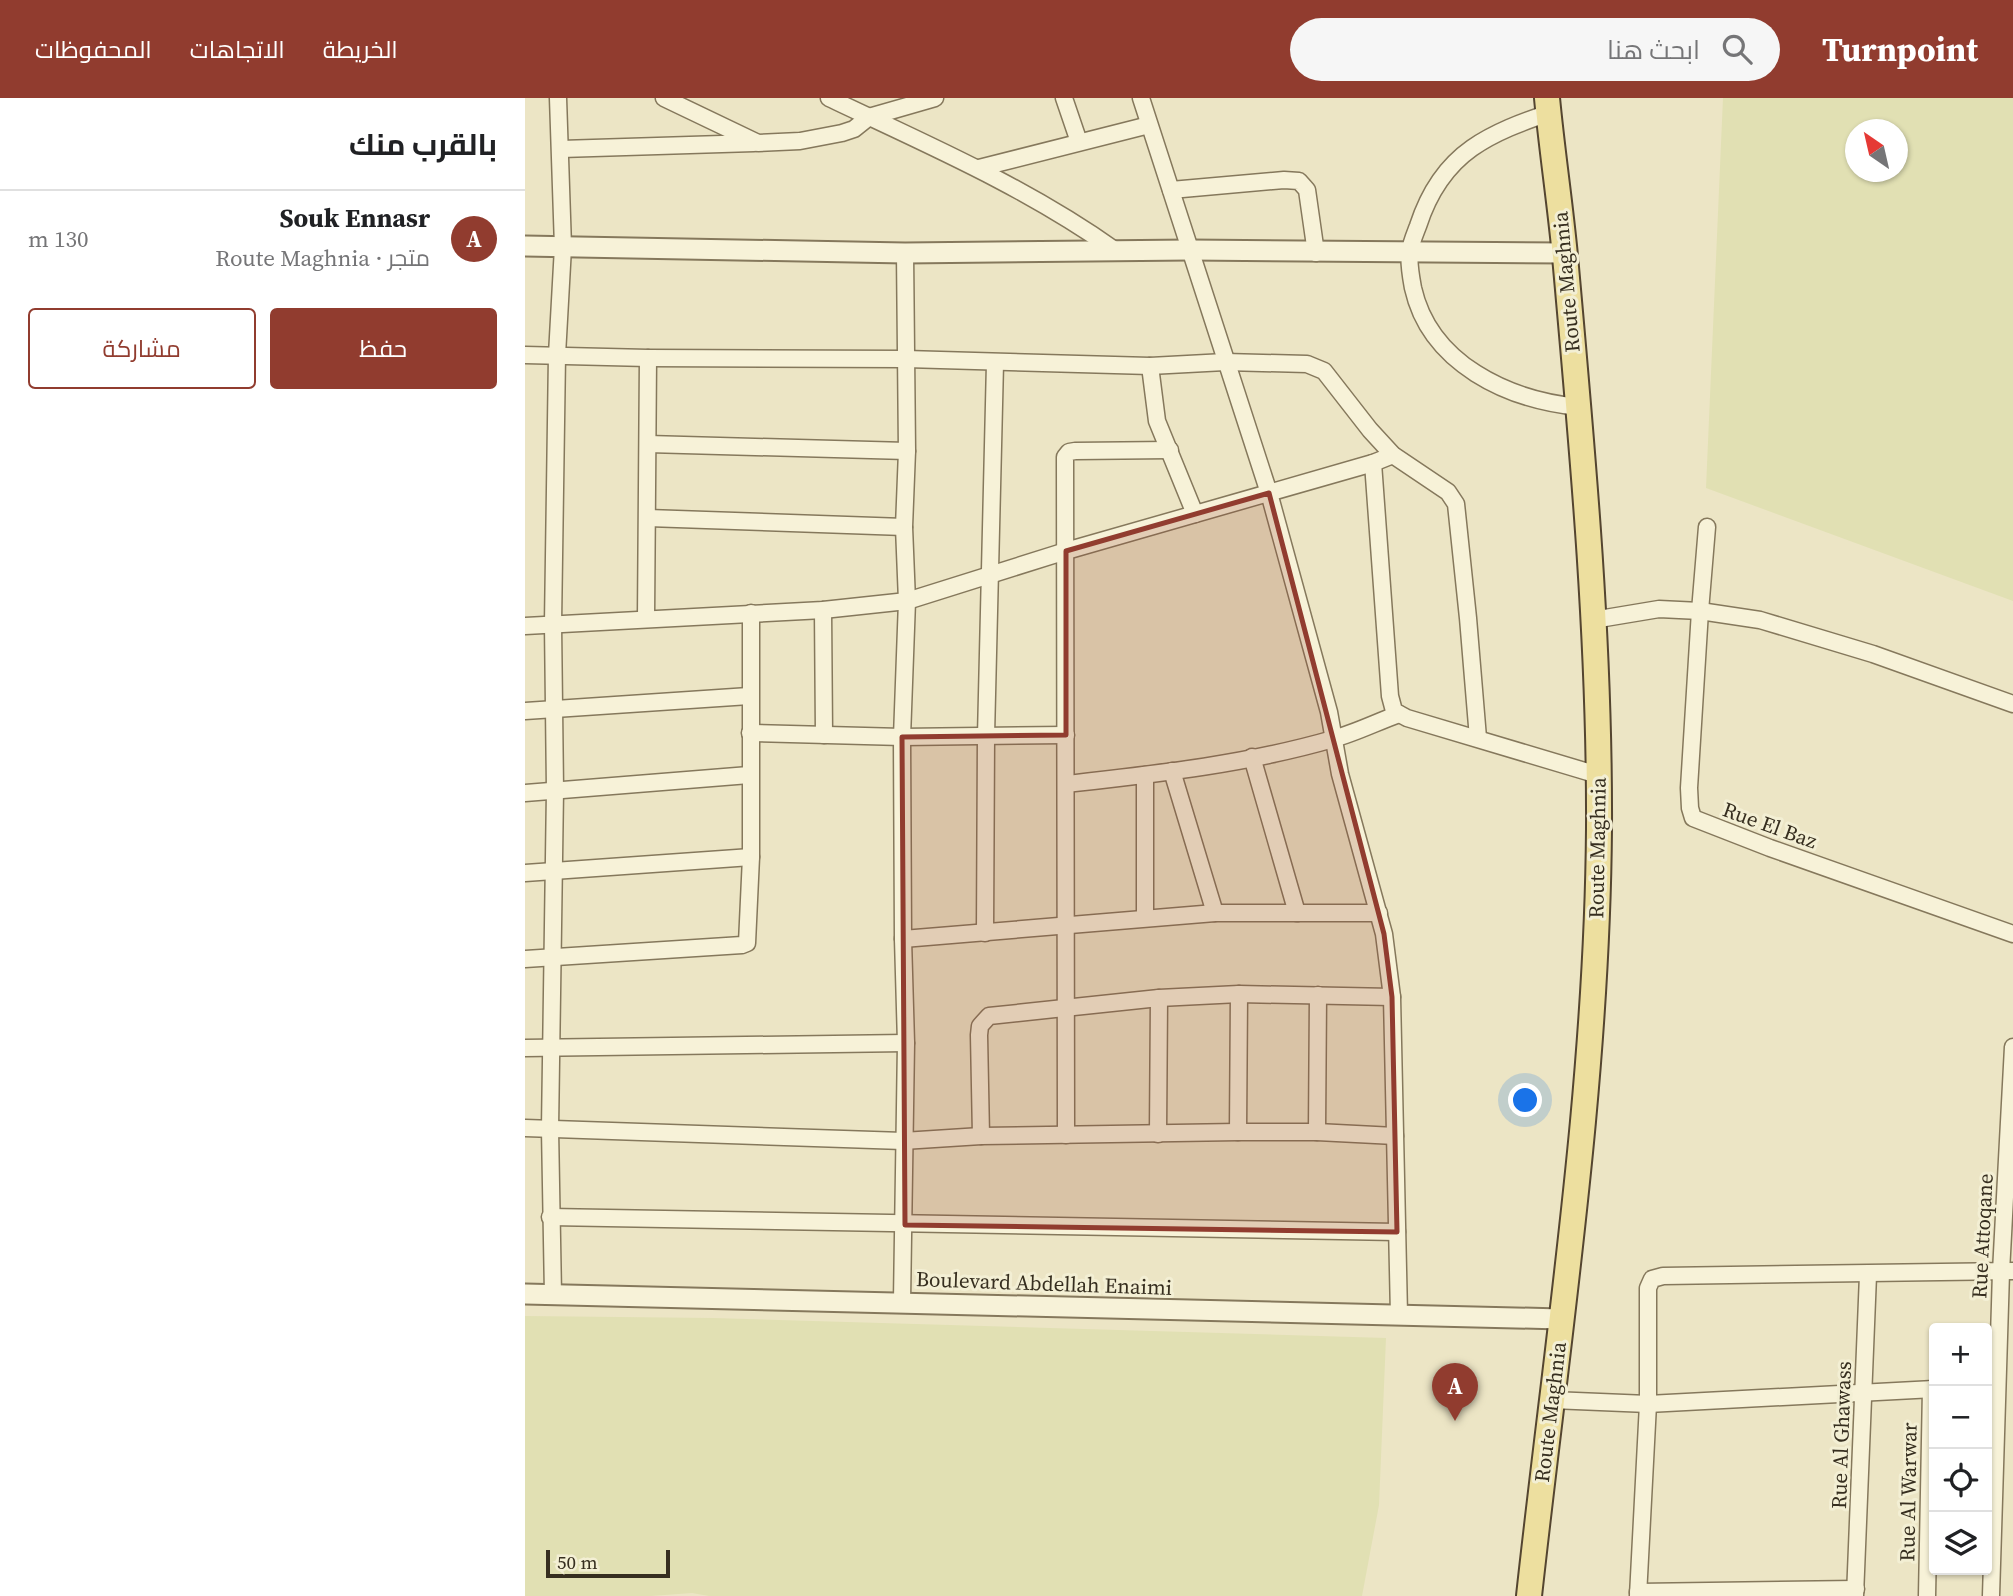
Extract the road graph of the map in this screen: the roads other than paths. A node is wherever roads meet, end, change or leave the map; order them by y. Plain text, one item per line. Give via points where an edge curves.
1 (558, 98) edge
2 (664, 98) edge
3 (829, 98) edge
4 (935, 98) edge
5 (1064, 98) edge
6 (1141, 98) edge
7 (1548, 105) edge
8 (869, 117) junction
9 (1149, 125) junction
10 (1079, 142) junction
11 (758, 143) junction
12 (561, 149) junction
13 (979, 168) junction
14 (1171, 190) junction
15 (525, 246) edge
16 (563, 247) junction
17 (1190, 250) junction
18 (1116, 251) junction
19 (905, 253) junction
20 (1315, 253) junction
21 (1409, 253) junction
22 (1565, 253) junction
23 (525, 355) edge
24 (557, 355) junction
25 (647, 358) junction
26 (906, 359) junction
27 (1225, 362) junction
28 (995, 363) junction
29 (1150, 366) junction
30 (1579, 407) junction
31 (649, 444) junction
32 (907, 450) junction
33 (1170, 450) junction
34 (1393, 455) junction
35 (1373, 463) junction
36 (1269, 493) junction
37 (1195, 514) junction
38 (648, 518) junction
39 (904, 527) junction
40 (1707, 527) dead end
41 (1066, 551) junction
42 (990, 577) junction
43 (907, 601) junction
44 (823, 610) junction
45 (1700, 611) junction
46 (751, 613) junction
47 (646, 618) junction
48 (1593, 621) junction
49 (553, 624) junction
50 (525, 626) edge
51 (749, 696) junction
52 (2013, 704) edge
53 (556, 708) junction
54 (525, 711) edge
55 (1399, 714) junction
56 (750, 733) junction
57 (824, 735) junction
58 (986, 736) junction
59 (1066, 736) junction
60 (902, 737) junction
61 (1478, 738) junction
62 (1334, 739) junction
63 (1252, 757) junction
64 (1172, 771) junction
65 (749, 775) junction
66 (1145, 775) junction
67 (1598, 775) junction
68 (1067, 784) junction
69 (555, 790) junction
70 (525, 793) edge
71 (751, 857) junction
72 (554, 871) junction
73 (525, 873) edge
74 (1215, 913) junction
75 (1297, 913) junction
76 (1379, 913) junction
77 (1145, 917) junction
78 (1065, 924) junction
79 (985, 933) junction
80 (2013, 934) edge
81 (903, 939) junction
82 (554, 958) junction
83 (525, 959) edge
84 (1239, 994) junction
85 (1318, 995) junction
86 (1392, 997) junction
87 (1159, 998) junction
88 (1066, 1008) junction
89 (906, 1043) junction
90 (2013, 1046) edge
91 (525, 1048) edge
92 (552, 1048) junction
93 (525, 1129) edge
94 (550, 1129) junction
95 (1238, 1132) junction
96 (1317, 1132) junction
97 (1158, 1134) junction
98 (1066, 1135) junction
99 (981, 1136) junction
100 (1395, 1136) junction
101 (903, 1141) junction
102 (550, 1217) junction
103 (905, 1225) junction
104 (1397, 1233) junction
105 (2007, 1271) edge
106 (1868, 1275) junction
107 (525, 1294) edge
108 (553, 1294) junction
109 (902, 1301) junction
110 (1399, 1315) junction
111 (1562, 1319) junction
112 (1991, 1386) edge
113 (2013, 1387) edge
114 (1992, 1388) edge
115 (1929, 1389) edge
116 (1863, 1392) junction
117 (1552, 1400) junction
118 (1648, 1404) junction
119 (1931, 1449) edge
120 (1991, 1449) edge
121 (1856, 1593) edge
122 (1638, 1594) edge
123 (1529, 1596) edge
124 (1927, 1596) edge
125 (1991, 1596) edge

1 - 12 street
2 - 11 street
3 - 8 street
4 - 8 street
5 - 10 street
6 - 9 street
7 - 21 street via 1471,149 1449,168 1434,189
7 - 22 main road, Route Maghnia
8 - 11 street via 855,129 819,139
8 - 13 street
9 - 10 street
9 - 14 street
10 - 13 street
11 - 12 street
12 - 16 street
13 - 18 street
14 - 17 street
14 - 20 street via 1299,181 1307,190
15 - 16 street
16 - 19 street
16 - 24 street
17 - 18 street
17 - 20 street
17 - 27 street
18 - 19 street
19 - 26 street
20 - 21 street
21 - 22 street
21 - 30 street via 1422,316 1459,360 1485,380 1517,395
22 - 30 main road, Route Maghnia
23 - 24 street
24 - 25 street
24 - 49 street
25 - 26 street
25 - 31 street
26 - 28 street
26 - 32 street
27 - 29 street
27 - 34 street via 1316,366
27 - 36 street
28 - 29 street
28 - 42 street
29 - 33 street via 1157,421
30 - 48 main road, Route Maghnia
31 - 32 street
31 - 38 street
32 - 39 street
33 - 37 street
33 - 41 street via 1066,454
34 - 35 street
34 - 61 street via 1448,492 1456,504
35 - 36 street
35 - 55 street via 1390,696
36 - 37 street
36 - 62 street
37 - 41 street
38 - 39 street
38 - 47 street
39 - 43 street
40 - 45 street
41 - 42 street
41 - 59 street
42 - 43 street
42 - 58 street
43 - 44 street
43 - 60 street
44 - 46 street
44 - 57 street
45 - 48 street via 1659,609
45 - 52 street via 1760,620
45 - 80 street, Rue El Baz via 1689,788 1693,818
46 - 47 street
46 - 51 street
47 - 49 street
48 - 67 main road, Route Maghnia
49 - 50 street
49 - 53 street
51 - 53 street
51 - 56 street
53 - 54 street
53 - 69 street
55 - 61 street
55 - 62 street
56 - 57 street
56 - 65 street
57 - 60 street
58 - 59 street
58 - 60 street
58 - 79 street
59 - 68 street
60 - 81 street
61 - 67 street
62 - 63 street
62 - 76 street
63 - 64 street
63 - 75 street
64 - 66 street
64 - 74 street
65 - 69 street
65 - 71 street
66 - 68 street
66 - 77 street
67 - 111 main road, Route Maghnia via 1591,1024
68 - 78 street
69 - 70 street
69 - 72 street
71 - 72 street
71 - 82 street via 747,943
72 - 73 street
72 - 82 street
74 - 75 street
74 - 77 street
75 - 76 street
76 - 86 street
77 - 78 street
78 - 79 street
78 - 88 street
79 - 81 street
81 - 89 street
82 - 83 street
82 - 92 street
84 - 85 street
84 - 87 street
84 - 95 street
85 - 86 street
85 - 96 street
86 - 100 street
87 - 88 street
87 - 97 street
88 - 98 street
88 - 99 street via 989,1016 980,1026
89 - 92 street
89 - 101 street
90 - 105 street, Rue Attoqane
91 - 92 street
92 - 94 street
93 - 94 street
94 - 101 street
94 - 102 street
95 - 96 street
95 - 97 street
96 - 100 street
97 - 98 street
98 - 99 street
99 - 101 street
100 - 104 street
101 - 103 street
102 - 103 street
102 - 108 street
103 - 104 street
103 - 109 street
104 - 110 street
105 - 106 street
105 - 112 street, Rue Attoqane
106 - 116 street, Rue Al Ghawass
106 - 118 street via 1652,1279 1648,1289
107 - 108 street, Boulevard Abdellah Enaimi
108 - 109 street, Boulevard Abdellah Enaimi
109 - 110 street, Boulevard Abdellah Enaimi
110 - 111 street, Boulevard Abdellah Enaimi
111 - 117 main road, Route Maghnia
113 - 114 street
115 - 116 street
116 - 118 street
116 - 121 street, Rue Al Ghawass
117 - 118 street
117 - 123 main road, Route Maghnia
118 - 122 street
119 - 124 street, Rue Al Warwar
120 - 125 street, Rue Attoqane
121 - 122 street

